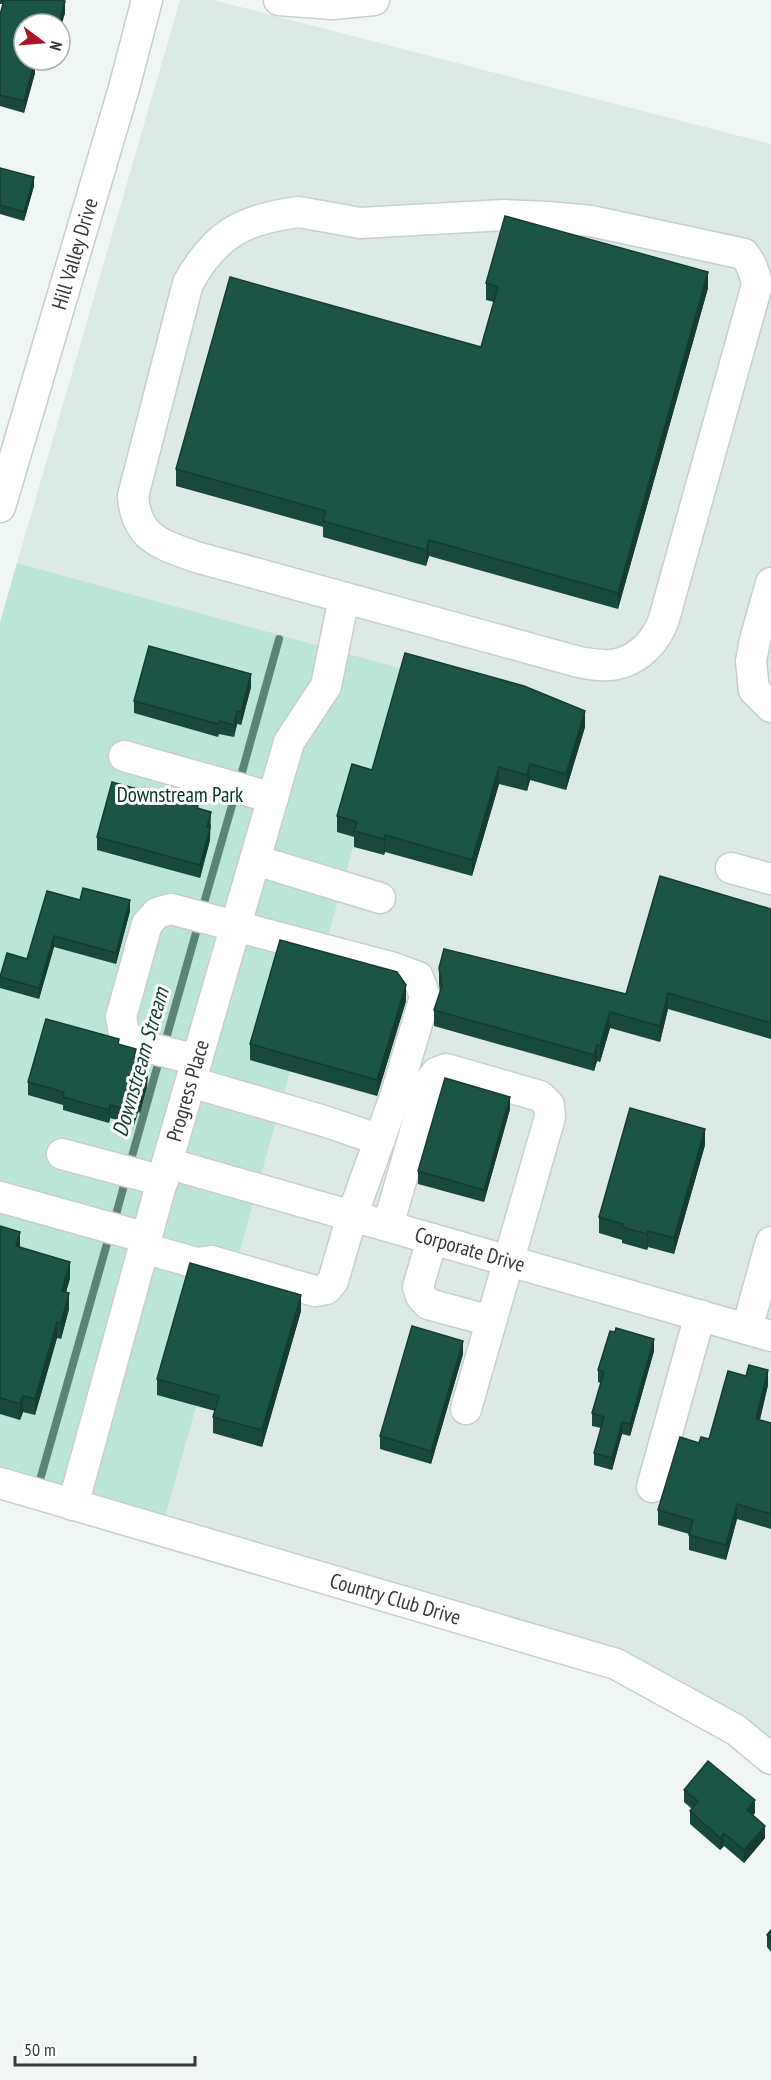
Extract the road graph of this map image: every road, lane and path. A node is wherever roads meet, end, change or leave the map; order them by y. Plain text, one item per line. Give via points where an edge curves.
1 (147, 0) edge
2 (279, 0) edge
3 (374, 0) edge
4 (0, 507) edge
5 (771, 583) edge
6 (344, 598) junction
7 (762, 654) edge
8 (771, 707) edge
9 (124, 756) dead end
10 (273, 798) junction
11 (255, 860) junction
12 (731, 868) dead end
13 (771, 879) edge
14 (380, 898) dead end
15 (236, 927) junction
16 (194, 1071) junction
17 (380, 1140) junction
18 (62, 1154) dead end
19 (165, 1172) junction
20 (0, 1197) edge
21 (352, 1216) junction
22 (388, 1226) junction
23 (432, 1239) junction
24 (145, 1243) junction
25 (770, 1249) edge
26 (508, 1261) junction
27 (700, 1315) junction
28 (491, 1321) junction
29 (759, 1332) edge
30 (466, 1409) dead end
31 (0, 1483) edge
32 (652, 1487) dead end
33 (72, 1505) junction
34 (771, 1760) edge

1 - 4 street, Hill Valley Drive
2 - 3 street via 332,4
5 - 7 street
6 - 6 street via 173,549 140,527 134,512 133,496 188,283 199,262 217,243 238,227 270,216 299,212 360,223 504,215 591,221 744,254 755,272 757,285 664,619 654,641 644,650 617,665 579,662
6 - 10 street, Progress Place via 326,686 290,742
7 - 8 street via 751,661 754,690
9 - 10 street
10 - 11 street, Progress Place
11 - 14 street
11 - 15 street, Progress Place
12 - 13 street
15 - 16 street, Progress Place
15 - 16 street via 171,909 158,913 147,924 121,1017 124,1033 135,1044
15 - 17 street via 418,977 424,997
16 - 17 street via 294,1112
16 - 19 street, Progress Place
17 - 21 street
18 - 19 street, Corporate Drive
19 - 21 street, Corporate Drive
19 - 24 street, Progress Place
20 - 24 street
21 - 22 street, Corporate Drive
21 - 24 street via 333,1281 326,1289 315,1291 211,1261 195,1263
22 - 23 street, Corporate Drive
22 - 26 street via 429,1083 436,1073 446,1070 540,1096 549,1105 550,1117
23 - 26 street, Corporate Drive
23 - 28 street via 418,1287 421,1296 428,1304
24 - 33 street, Progress Place
25 - 29 street
26 - 27 street, Corporate Drive
26 - 28 street
27 - 29 street, Corporate Drive
27 - 32 street
28 - 30 street
31 - 33 street, Country Club Drive
33 - 34 street, Country Club Drive via 616,1664 736,1730

